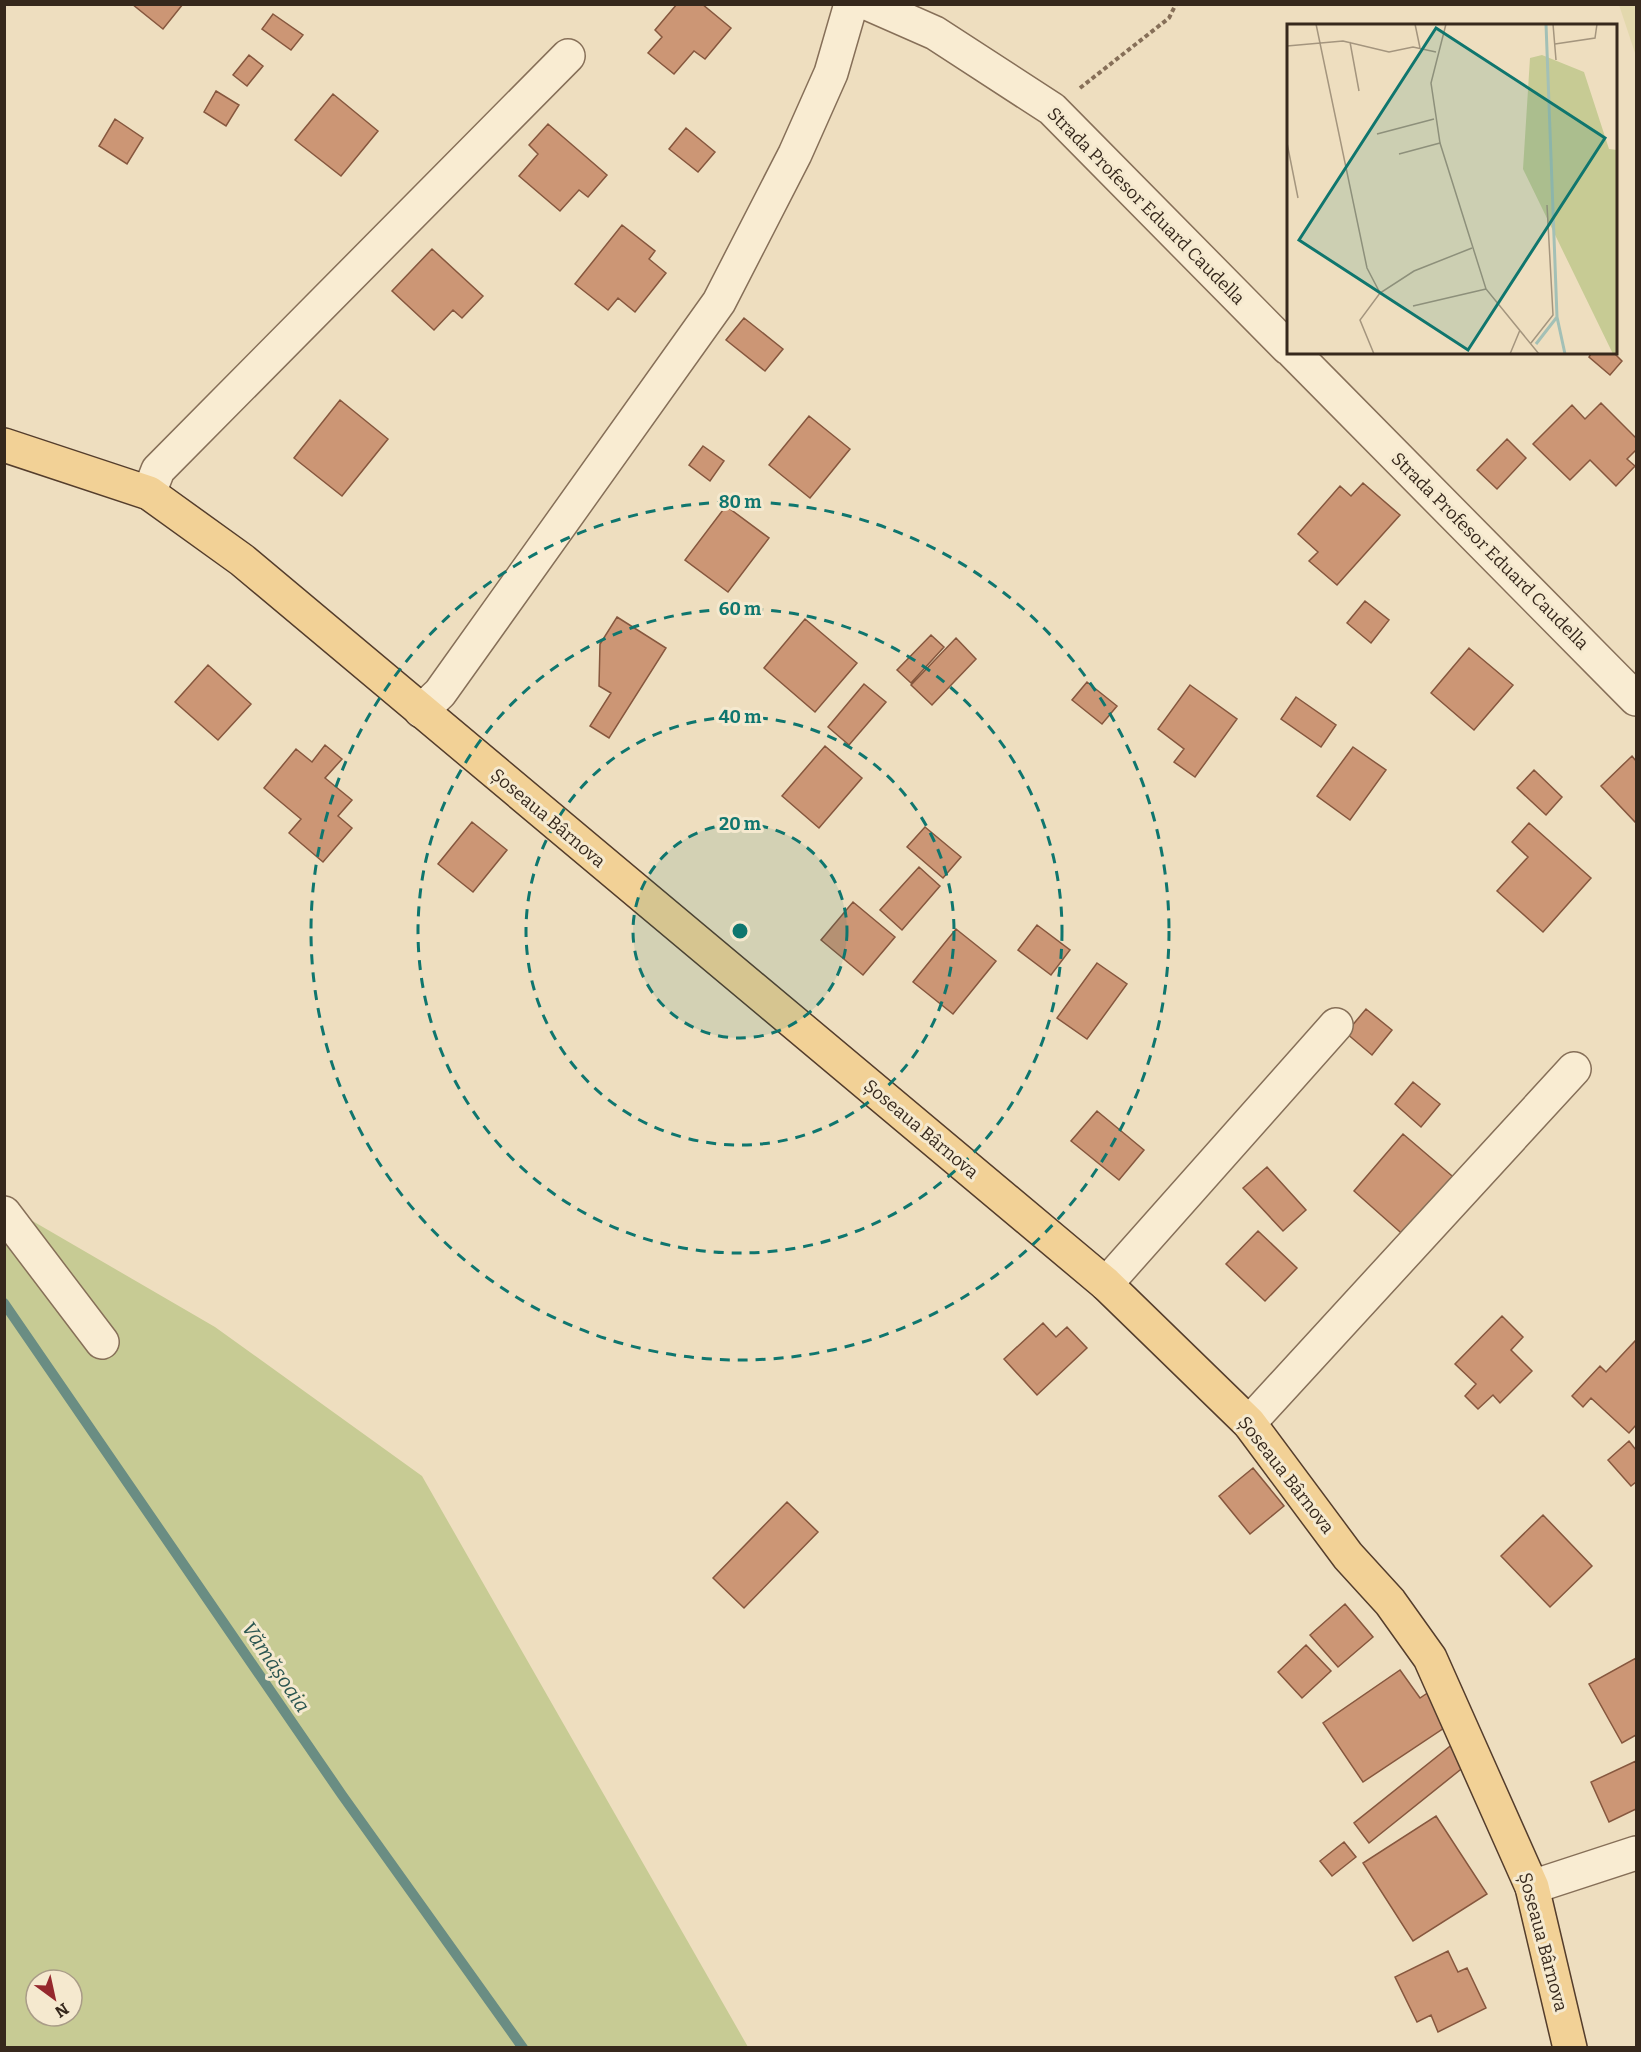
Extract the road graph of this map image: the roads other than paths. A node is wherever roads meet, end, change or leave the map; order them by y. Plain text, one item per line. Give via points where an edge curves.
1 (851, 4) edge
2 (869, 4) edge
3 (568, 56) dead end
4 (1287, 347) edge
5 (1295, 354) edge
6 (4, 445) edge
7 (149, 493) junction
8 (1636, 699) edge
9 (421, 711) junction
10 (1336, 1025) dead end
11 (1574, 1069) dead end
12 (4, 1213) edge
13 (1106, 1284) junction
14 (102, 1342) dead end
15 (1249, 1423) junction
16 (1636, 1853) edge
17 (1532, 1887) junction
18 (1570, 2048) edge

1 - 9 street via 831,73 795,154 719,302 440,693
2 - 4 street, Strada Profesor Eduard Caudella via 935,33 1052,109
3 - 7 street via 158,470
5 - 8 street, Strada Profesor Eduard Caudella
6 - 7 main road, Șoseaua Bârnova
7 - 9 main road, Șoseaua Bârnova via 242,560
9 - 13 main road, Șoseaua Bârnova
10 - 13 street
11 - 15 street
12 - 14 street
13 - 15 main road, Șoseaua Bârnova
15 - 17 main road, Șoseaua Bârnova via 1430,1658
16 - 17 street
17 - 18 main road, Șoseaua Bârnova

